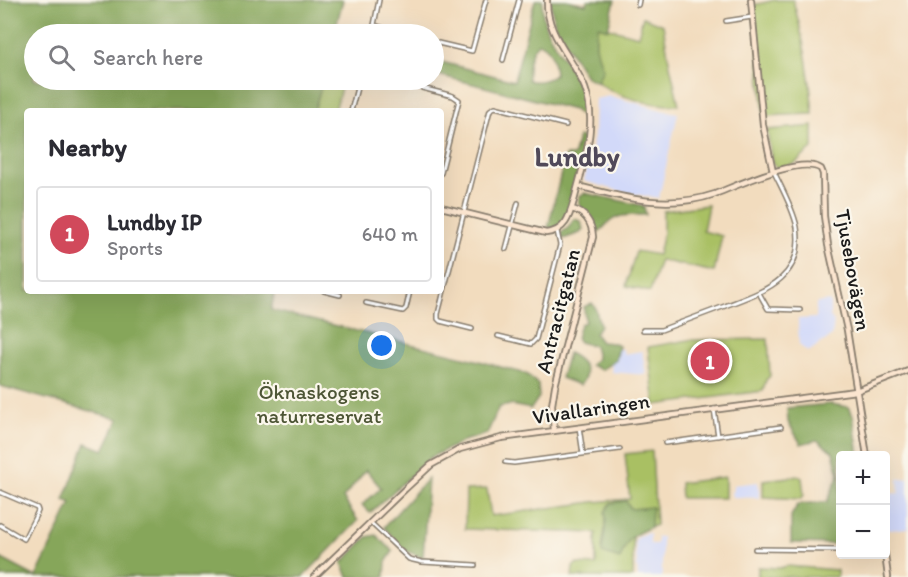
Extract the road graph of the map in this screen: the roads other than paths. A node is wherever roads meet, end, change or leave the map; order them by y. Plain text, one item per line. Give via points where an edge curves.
1 (379, 0) edge
2 (486, 0) edge
3 (519, 0) edge
4 (547, 0) edge
5 (639, 0) edge
6 (750, 0) edge
7 (638, 6) dead end
8 (752, 17) junction
9 (726, 21) dead end
10 (374, 24) edge
11 (444, 44) edge
12 (503, 60) dead end
13 (356, 90) edge
14 (430, 90) edge
15 (352, 108) edge
16 (566, 125) dead end
17 (444, 161) edge
18 (773, 172) junction
19 (578, 186) junction
20 (518, 203) dead end
21 (444, 208) edge
22 (572, 209) junction
23 (464, 213) junction
24 (512, 226) junction
25 (557, 231) junction
26 (506, 249) dead end
27 (444, 292) edge
28 (759, 293) junction
29 (336, 294) edge
30 (409, 294) edge
31 (444, 294) edge
32 (340, 295) dead end
33 (366, 303) dead end
34 (800, 309) dead end
35 (472, 329) dead end
36 (643, 330) dead end
37 (498, 336) dead end
38 (908, 371) edge
39 (856, 390) junction
40 (714, 410) junction
41 (579, 427) junction
42 (781, 427) dead end
43 (554, 431) junction
44 (718, 435) junction
45 (665, 443) dead end
46 (620, 449) dead end
47 (866, 451) edge
48 (583, 454) junction
49 (505, 462) dead end
50 (0, 492) edge
51 (370, 522) junction
52 (0, 525) edge
53 (755, 549) dead end
54 (836, 550) edge
55 (886, 559) edge
56 (475, 565) dead end
57 (314, 577) edge
58 (888, 577) edge

1 - 10 street
2 - 11 street via 472,51
3 - 12 street
4 - 19 street via 550,25 588,100 590,139
5 - 7 street
6 - 8 street
8 - 9 street
8 - 18 street via 762,125
13 - 15 street
14 - 17 street via 459,100
16 - 23 street via 492,108
18 - 19 street via 712,195 670,202 635,200
18 - 28 street via 796,223 797,247 793,264 783,277
18 - 39 street, Tjusebovägen via 810,165 822,170 828,245
19 - 22 street
20 - 24 street
21 - 23 street
22 - 25 street
22 - 43 street, Antracitgatan via 588,219 593,237 555,386
23 - 24 street
23 - 27 street
24 - 25 street via 539,233
24 - 26 street
25 - 37 street via 560,245 536,339 531,344
28 - 34 street via 768,309
28 - 36 street via 661,330
29 - 32 street
30 - 33 street via 403,311
31 - 35 street via 440,321
38 - 39 street, Vivallaringen
39 - 40 street, Vivallaringen
39 - 47 street
40 - 41 street, Vivallaringen
40 - 44 street
41 - 43 street, Vivallaringen
41 - 48 street
42 - 44 street
43 - 51 street, Vivallaringen via 490,440 451,454 420,475
44 - 45 street
46 - 48 street
48 - 49 street
50 - 52 street via 37,508 38,512 24,539
51 - 56 street via 409,559
51 - 57 street, Vivallaringen
53 - 54 street
55 - 58 street

